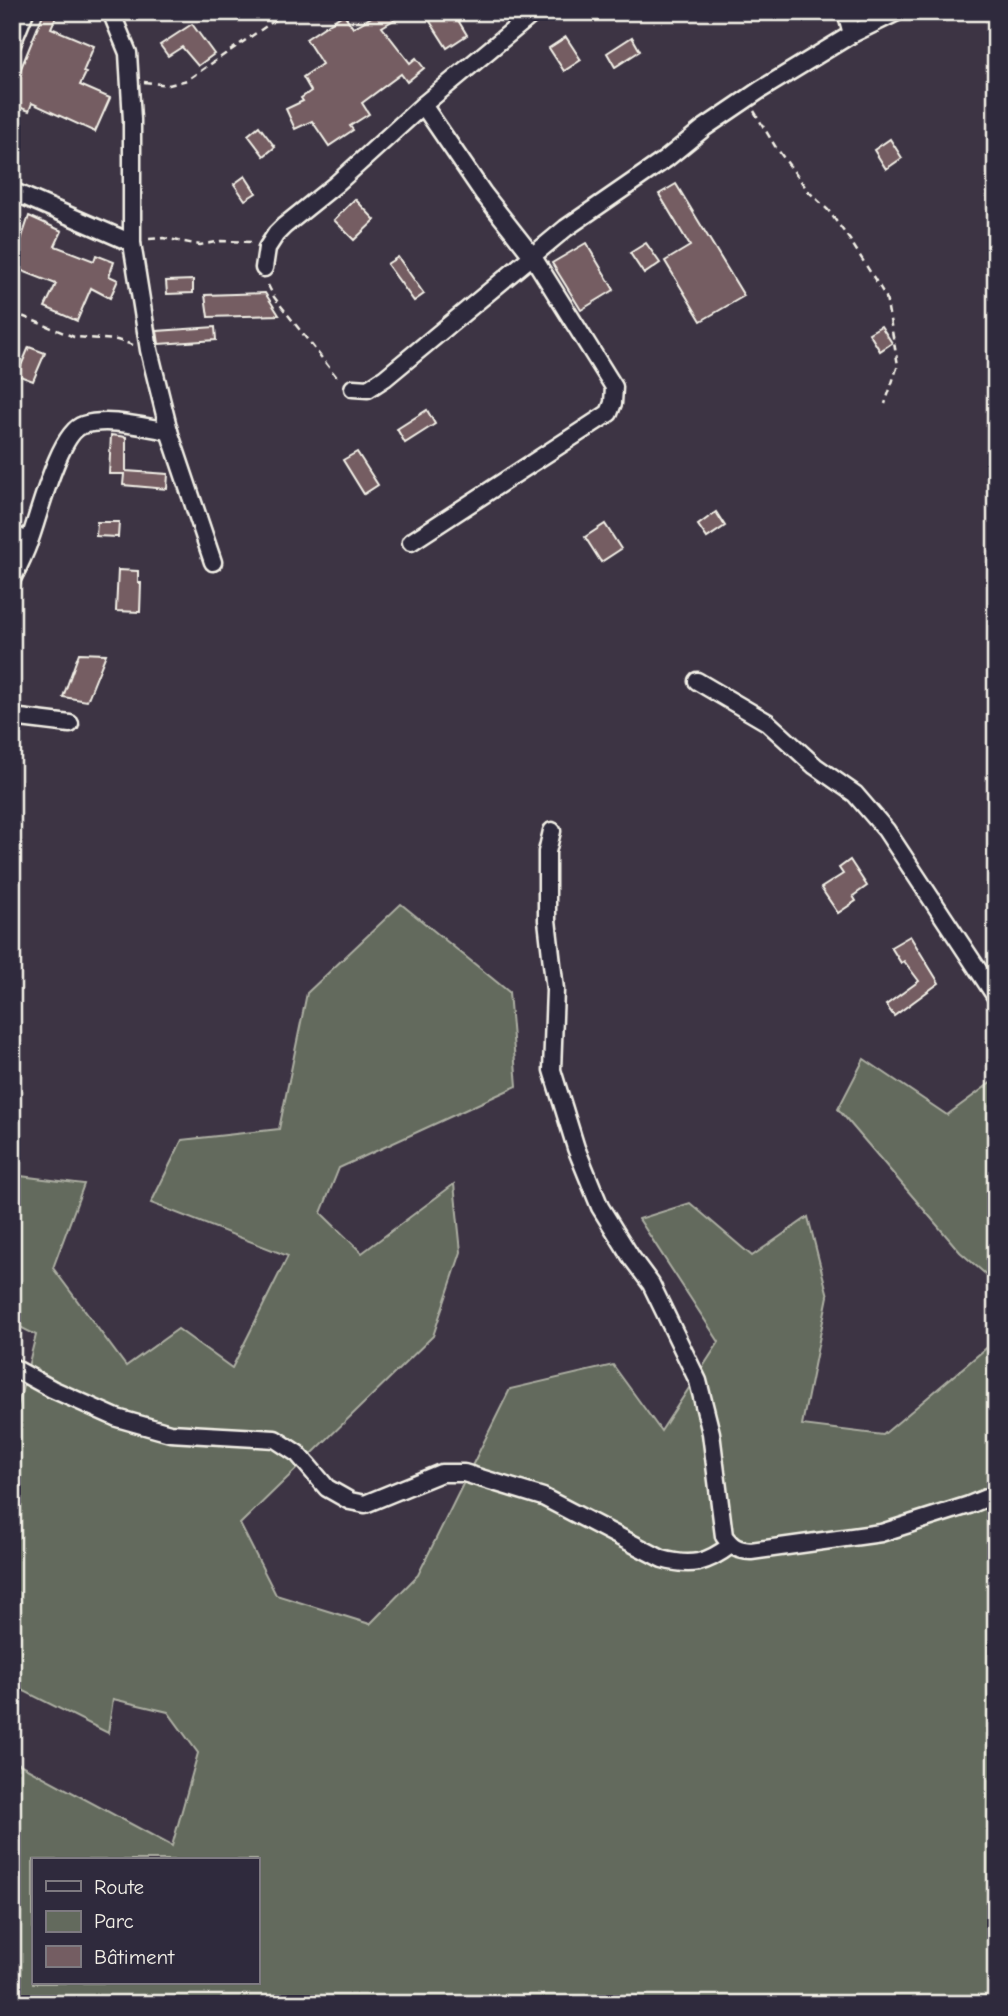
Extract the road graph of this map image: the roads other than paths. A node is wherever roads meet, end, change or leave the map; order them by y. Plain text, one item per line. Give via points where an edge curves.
1 (25, 12) edge
2 (111, 12) edge
3 (535, 12) edge
4 (846, 12) edge
5 (897, 12) edge
6 (852, 34) junction
7 (12, 44) edge
8 (423, 105) junction
9 (12, 191) edge
10 (132, 243) junction
11 (533, 257) junction
12 (264, 268) road end
13 (353, 388) road end
14 (169, 431) junction
15 (12, 534) edge
16 (29, 542) junction
17 (411, 542) dead end
18 (213, 562) dead end
19 (12, 579) edge
20 (697, 681) dead end
21 (12, 717) edge
22 (70, 724) dead end
23 (552, 831) dead end
24 (996, 996) edge
25 (12, 1367) edge
26 (996, 1494) edge
27 (731, 1545) junction

1 - 7 street
2 - 10 street via 128,54 131,79
3 - 8 street
4 - 6 street
5 - 6 street
6 - 11 street via 704,128
8 - 11 street
8 - 12 street via 276,234 267,248
9 - 10 street
10 - 14 street via 149,350
11 - 13 street via 386,378 368,389
11 - 17 street via 614,387 609,413
14 - 16 street via 111,423 80,425 69,435 55,466
14 - 18 street
15 - 16 street
16 - 19 street
20 - 24 street via 767,722 855,794 886,830
21 - 22 street
23 - 27 street via 547,852 547,920 555,990 552,1070 600,1207 651,1283 698,1381 711,1433 724,1536
25 - 27 street via 117,1418 170,1433 275,1439 298,1454 327,1488 350,1501 365,1504 441,1473 464,1473 543,1497 662,1559 683,1565 699,1563
26 - 27 street via 881,1533 751,1550

